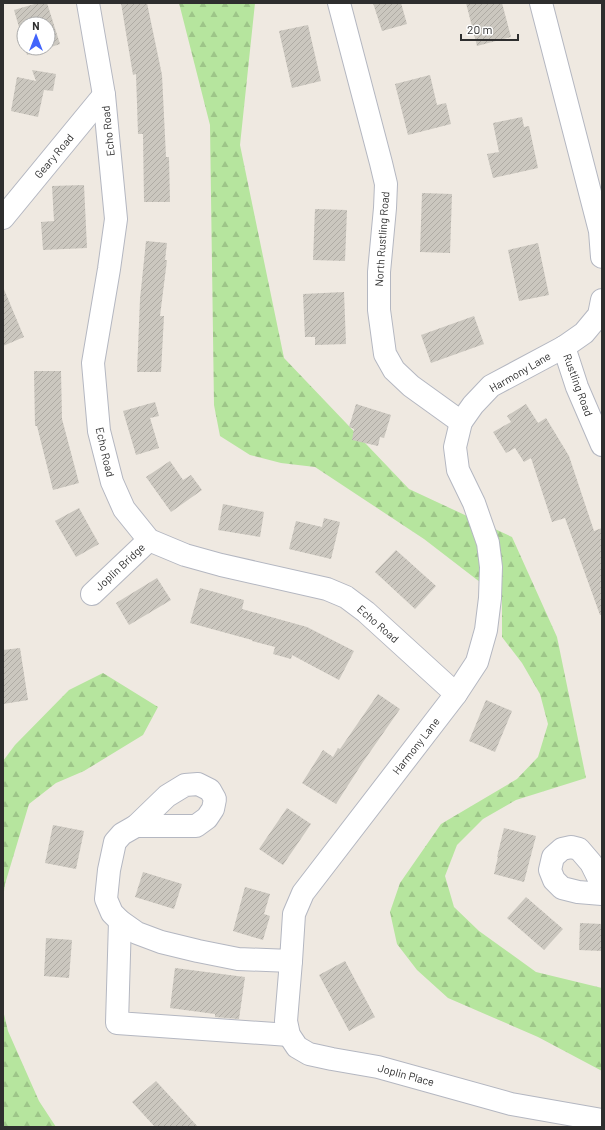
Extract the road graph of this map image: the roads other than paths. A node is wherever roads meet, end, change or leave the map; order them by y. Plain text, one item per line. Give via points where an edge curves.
1 (88, 3) edge
2 (339, 3) edge
3 (540, 3) edge
4 (104, 95) junction
5 (3, 218) edge
6 (602, 257) edge
7 (602, 300) edge
8 (564, 347) junction
9 (461, 422) junction
10 (602, 445) edge
11 (149, 540) junction
12 (92, 594) dead end
13 (456, 694) junction
14 (136, 826) dead end
15 (602, 885) edge
16 (602, 894) edge
17 (120, 921) junction
18 (291, 962) junction
19 (290, 1035) junction
20 (602, 1120) edge

1 - 4 street, Echo Road
2 - 9 street, North Rustling Road via 386,184 379,272 379,310 385,354 394,370 410,386
3 - 6 street via 600,231
4 - 5 street, Geary Road
4 - 11 street, Echo Road via 116,219 93,363 99,431 112,482 124,509
7 - 8 street, Harmony Lane via 598,315 584,333
8 - 9 street, Harmony Lane via 491,386 473,404
8 - 10 street, Rustling Road via 577,387
9 - 13 street, Harmony Lane via 455,447 458,470 474,503 488,543 491,568 486,630 477,662
11 - 12 street, Joplin Bridge
11 - 13 street, Echo Road via 185,555 327,589 346,597
13 - 18 street, Harmony Lane via 303,893 294,914
14 - 17 street via 122,834 115,842 108,870 106,899 112,913
15 - 16 street via 579,849 562,849 553,857 550,870 554,880 562,888
17 - 18 street via 137,933 198,951 238,959
17 - 19 street via 117,1023
18 - 19 street via 286,1021
19 - 20 street, Joplin Place via 298,1047 310,1054 378,1067 511,1104

